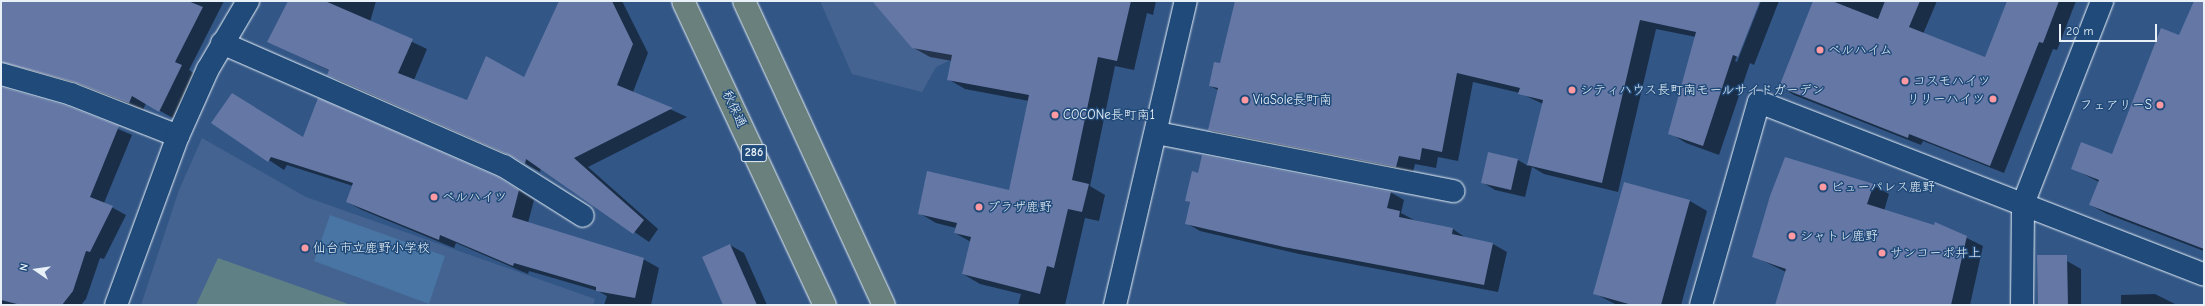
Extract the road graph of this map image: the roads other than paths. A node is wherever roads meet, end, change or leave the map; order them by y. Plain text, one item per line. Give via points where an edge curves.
1 (683, 1) edge
2 (744, 1) edge
3 (1186, 1) edge
4 (2102, 1) edge
5 (238, 4) edge
6 (222, 43) junction
7 (1, 74) edge
8 (1157, 133) junction
9 (178, 136) junction
10 (1453, 191) dead end
11 (2023, 204) junction
12 (583, 216) dead end
13 (2204, 275) edge
14 (116, 305) edge
15 (825, 305) edge
16 (884, 305) edge
17 (1115, 305) edge
18 (1701, 305) edge
19 (2022, 305) edge

1 - 15 highway, 秋保通 / 286
2 - 16 highway
3 - 8 street
4 - 11 street
5 - 6 street
6 - 9 street
6 - 12 street via 504,166
7 - 9 street via 71,94
8 - 10 street
8 - 17 street
9 - 14 street
11 - 13 street
11 - 18 street via 1759,102
11 - 19 street

